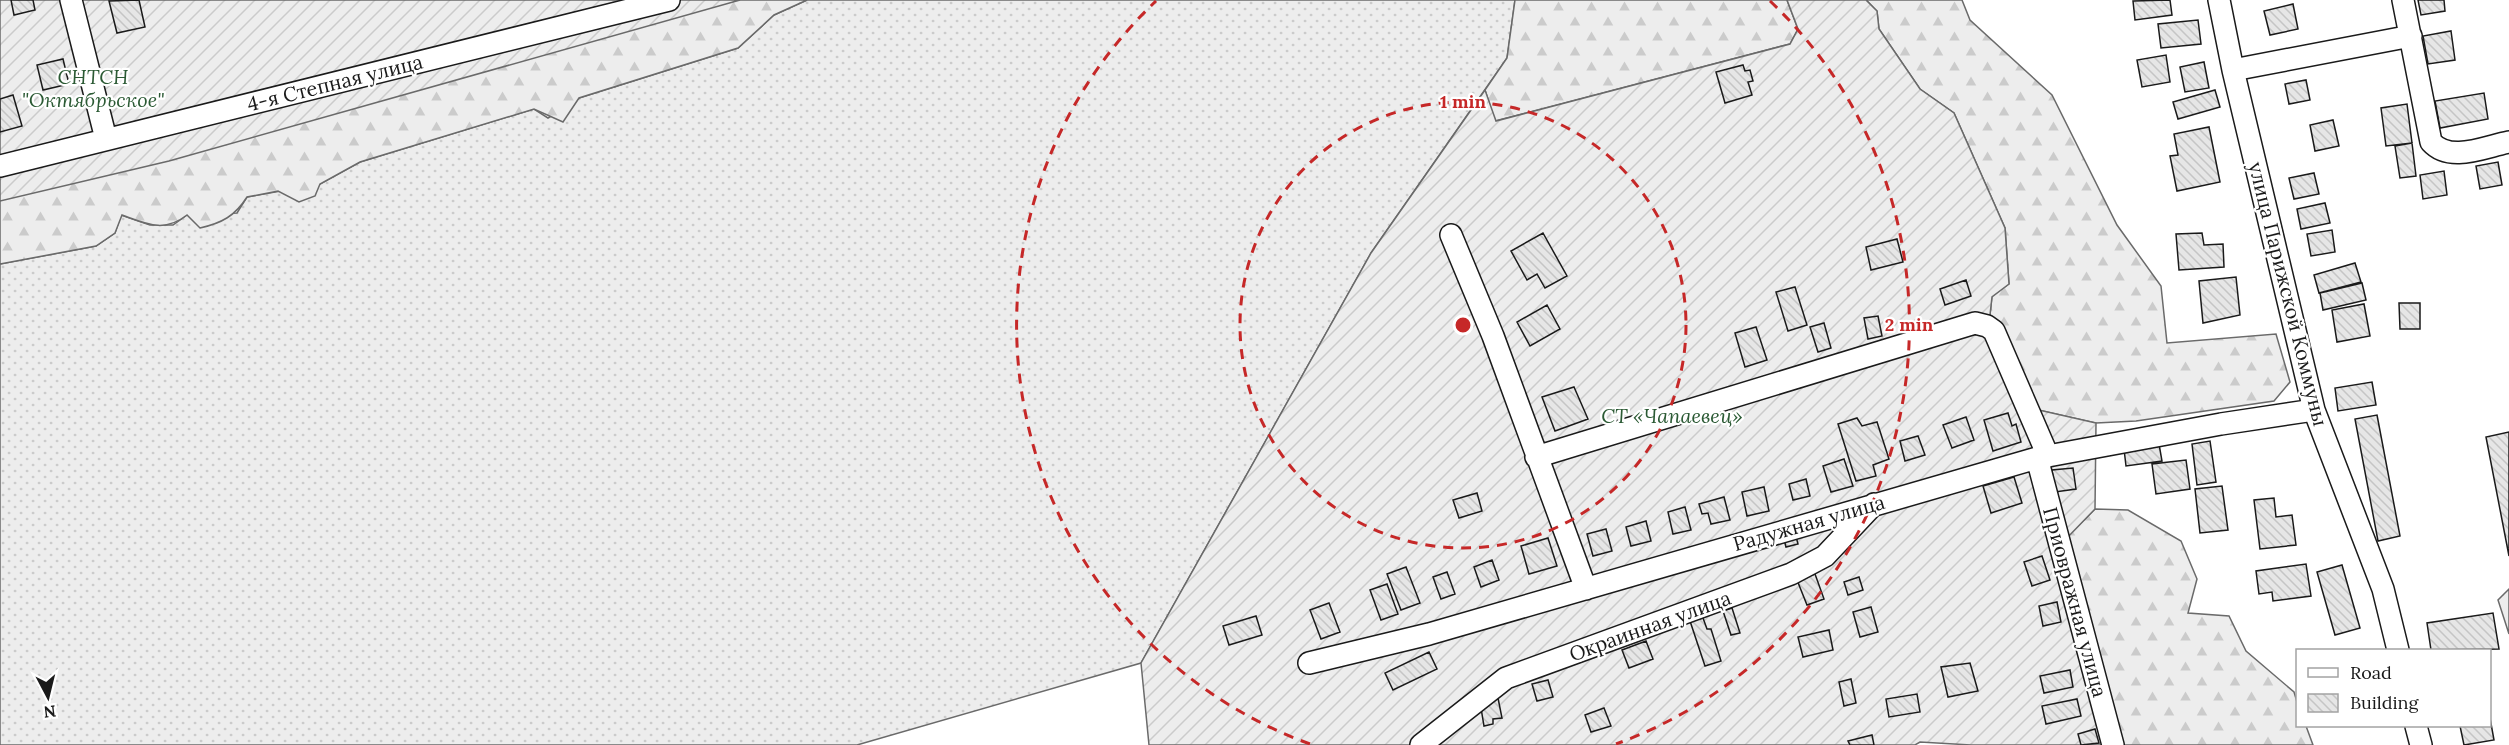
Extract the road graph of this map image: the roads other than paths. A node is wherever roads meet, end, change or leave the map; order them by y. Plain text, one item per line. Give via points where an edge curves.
1 (71, 0) edge
2 (669, 0) edge
3 (2219, 0) edge
4 (2403, 0) edge
5 (2411, 36) junction
6 (2233, 70) junction
7 (106, 139) junction
8 (2509, 142) edge
9 (0, 166) edge
10 (1451, 235) dead end
11 (2314, 410) junction
12 (1536, 457) junction
13 (2043, 457) junction
14 (1875, 504) junction
15 (1586, 589) junction
16 (2398, 649) edge
17 (1309, 663) dead end
18 (2416, 727) edge
19 (1421, 745) edge
20 (2113, 745) edge
21 (2421, 745) edge

1 - 7 street
2 - 7 street, 4-я Степная улица
3 - 6 street, улица Парижской Коммуны
4 - 5 street
5 - 6 street
5 - 8 street via 2431,142 2451,154
6 - 11 street, улица Парижской Коммуны
7 - 9 street, 4-я Степная улица
10 - 12 street via 1493,336
11 - 13 street, Радужная улица
11 - 16 street, улица Парижской Коммуны via 2383,589
12 - 13 street, Приовражная улица via 1975,323 1994,331
12 - 15 street
13 - 14 street, Радужная улица
13 - 20 street, Приовражная улица
14 - 15 street, Радужная улица
14 - 19 street, Окраинная улица via 1825,555 1791,574 1506,678
15 - 17 street, Радужная улица
18 - 21 street

